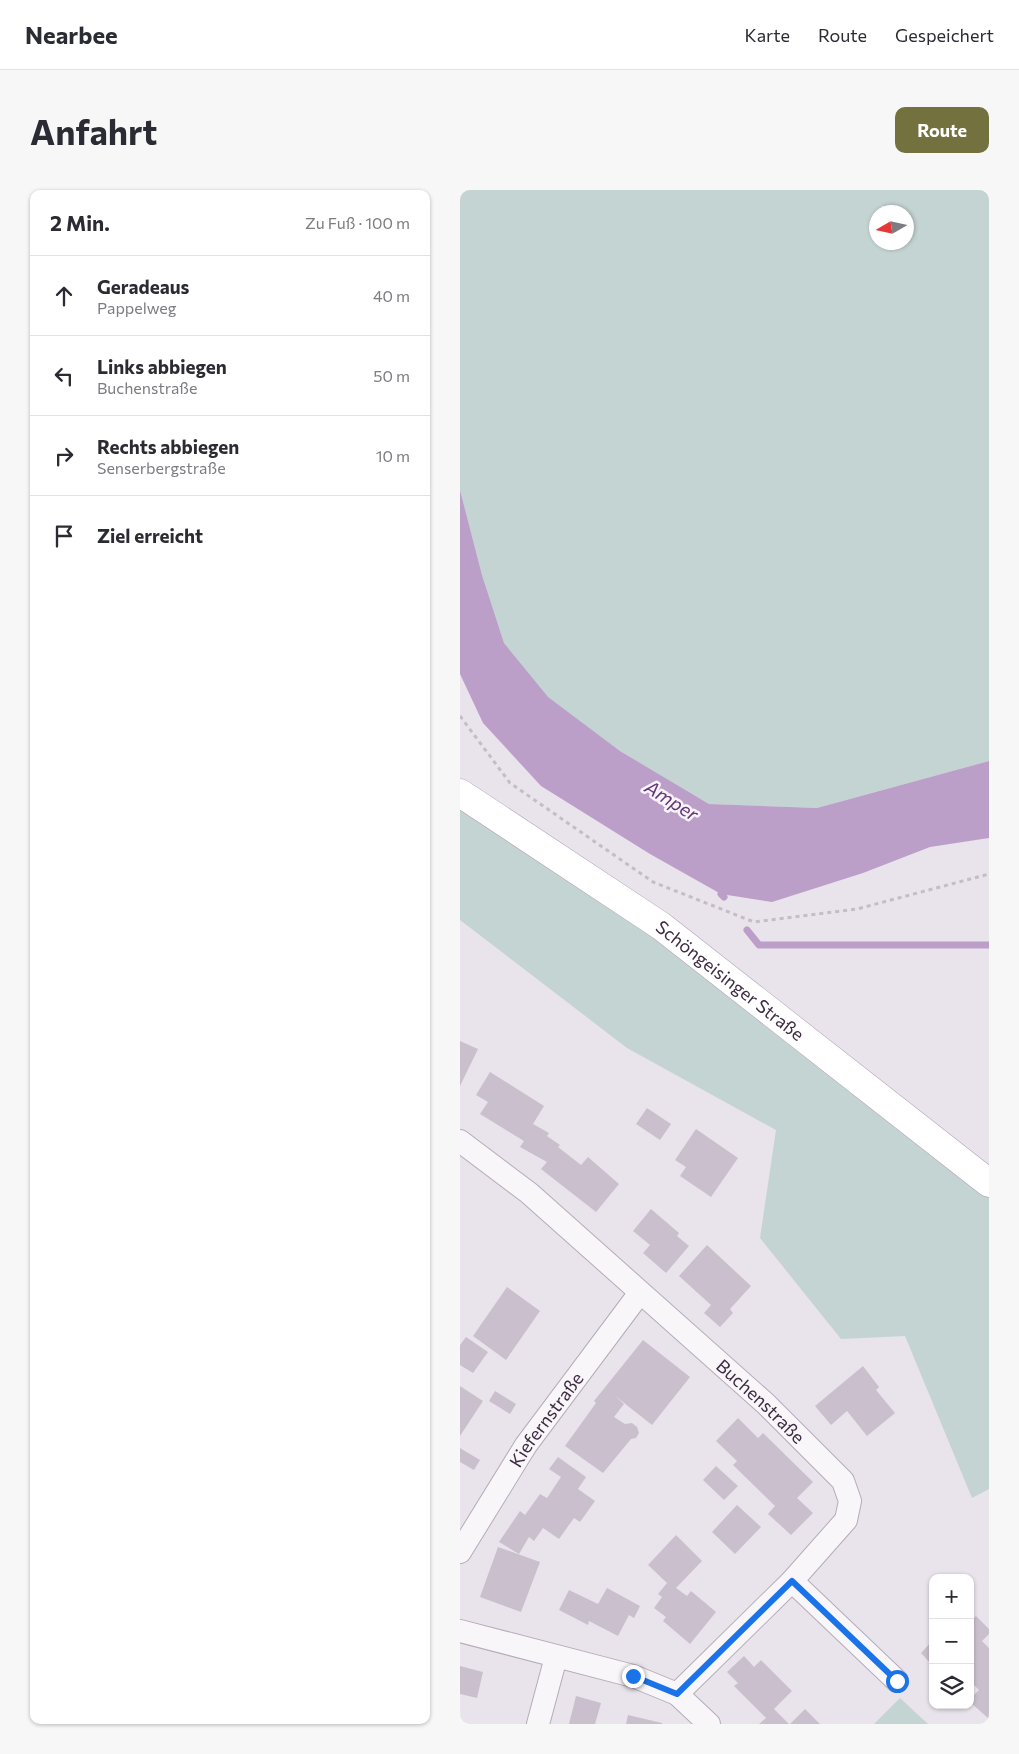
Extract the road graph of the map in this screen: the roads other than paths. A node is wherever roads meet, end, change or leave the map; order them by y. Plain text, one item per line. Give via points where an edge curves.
1 (460, 793) edge
2 (460, 1141) edge
3 (989, 1183) edge
4 (639, 1294) junction
5 (460, 1552) edge
6 (792, 1581) junction
7 (460, 1631) edge
8 (556, 1657) junction
9 (897, 1681) dead end
10 (677, 1694) junction
11 (538, 1724) edge
12 (709, 1724) edge

1 - 3 main road, Schöngeisinger Straße via 661,926
2 - 4 street, Buchenstraße via 529,1193
4 - 5 street, Kiefernstraße via 526,1445
4 - 6 street, Buchenstraße via 766,1404 843,1481 850,1501 846,1520
6 - 9 street
6 - 10 street, Buchenstraße
7 - 8 street
8 - 10 street via 633,1676
8 - 11 street
10 - 12 street

